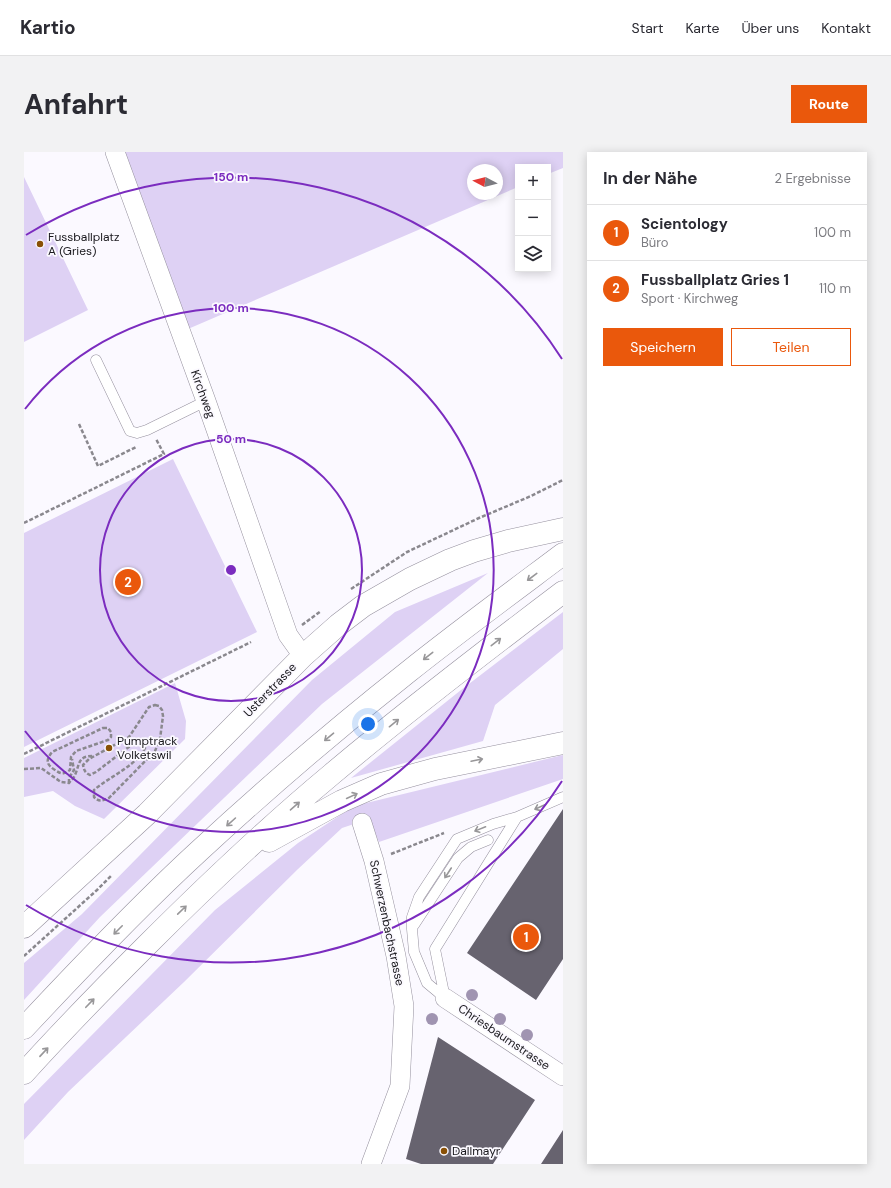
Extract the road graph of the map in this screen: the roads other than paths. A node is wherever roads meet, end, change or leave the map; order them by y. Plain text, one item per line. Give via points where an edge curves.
1 (115, 152) edge
2 (96, 360) dead end
3 (206, 402) junction
4 (563, 529) edge
5 (563, 554) edge
6 (563, 592) edge
7 (303, 656) junction
8 (563, 743) edge
9 (563, 797) edge
10 (517, 817) junction
11 (362, 823) dead end
12 (488, 840) dead end
13 (234, 860) junction
14 (24, 927) edge
15 (412, 928) junction
16 (445, 998) junction
17 (24, 1028) edge
18 (24, 1073) edge
19 (563, 1076) edge
20 (371, 1164) edge

1 - 3 street, Kirchweg
2 - 3 lane via 130,431 137,433 147,430
3 - 7 street, Kirchweg via 288,634
4 - 7 main road, Usterstrasse via 474,551 410,579 363,606
5 -> 17 main road via 408,672 261,795 145,902
13 -> 6 main road via 330,775
7 - 14 main road, Usterstrasse via 147,814
13 -> 8 main road via 342,801 381,784 435,769
9 -> 10 lane
10 -> 15 lane via 457,839 419,897 412,917
10 - 16 lane via 435,949
11 - 20 street, Schwerzenbachstrasse via 374,861 396,956 404,1006 400,1086
12 -> 15 lane via 471,847 458,858
18 -> 13 main road via 110,982
15 - 16 lane via 414,952 427,983
16 - 19 street, Chriesbaumstrasse

